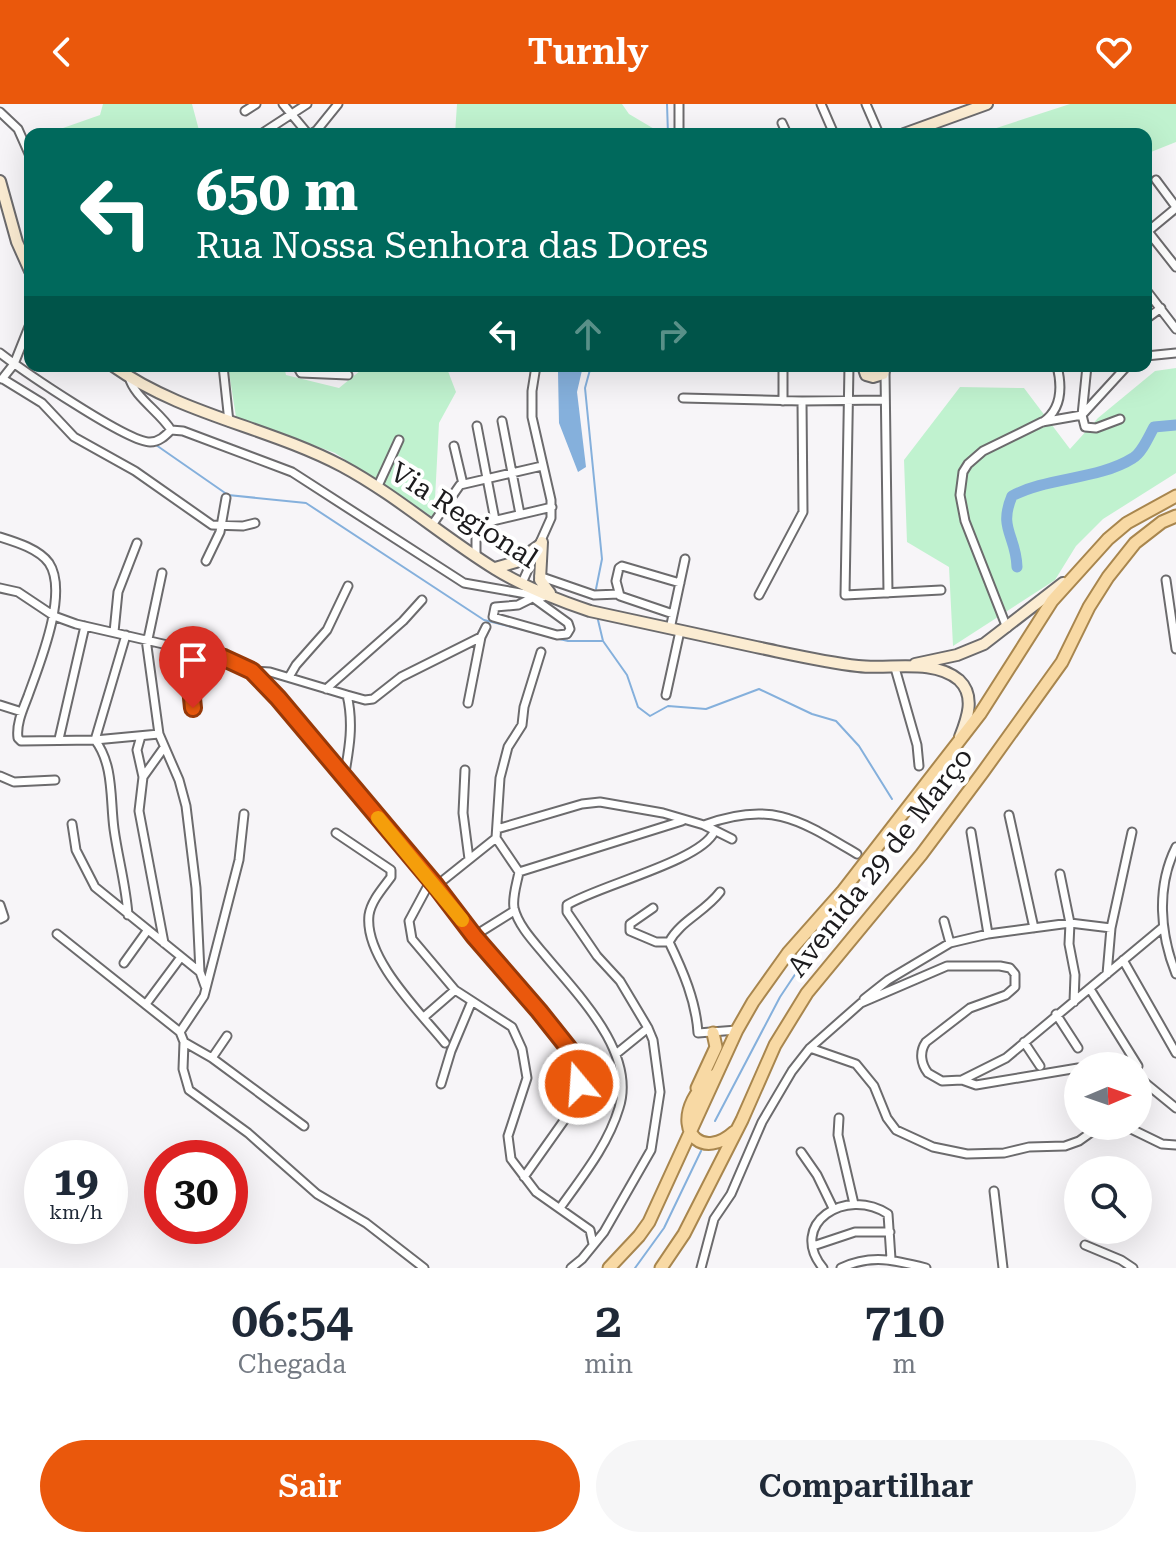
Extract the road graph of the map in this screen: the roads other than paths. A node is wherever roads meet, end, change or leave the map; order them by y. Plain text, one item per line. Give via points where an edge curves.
1 (256, 104) edge
2 (283, 104) edge
3 (307, 104) edge
4 (338, 104) edge
5 (679, 104) edge
6 (821, 104) edge
7 (866, 104) edge
8 (987, 104) edge
9 (245, 111) dead end
10 (0, 112) edge
11 (290, 115) junction
12 (782, 123) dead end
13 (270, 128) edge
14 (308, 128) edge
15 (318, 128) edge
16 (679, 128) edge
17 (784, 128) edge
18 (831, 128) edge
19 (876, 128) edge
20 (921, 128) edge
21 (24, 142) edge
22 (1156, 180) dead end
23 (0, 181) edge
24 (1176, 207) edge
25 (1152, 226) edge
26 (1152, 238) edge
27 (24, 258) edge
28 (1176, 267) edge
29 (1152, 297) edge
30 (1161, 308) junction
31 (1152, 315) edge
32 (1176, 329) edge
33 (24, 339) edge
34 (0, 353) edge
35 (1176, 353) edge
36 (1152, 355) edge
37 (14, 364) junction
38 (24, 370) edge
39 (27, 372) edge
40 (122, 372) edge
41 (224, 372) edge
42 (535, 372) edge
43 (783, 372) edge
44 (849, 372) edge
45 (865, 372) edge
46 (882, 372) edge
47 (885, 372) edge
48 (1057, 372) edge
49 (1086, 372) edge
50 (1121, 372) edge
51 (129, 377) junction
52 (2, 379) edge
53 (683, 398) dead end
54 (848, 400) junction
55 (885, 400) junction
56 (783, 401) junction
57 (802, 401) junction
58 (1082, 415) junction
59 (1120, 419) dead end
60 (502, 421) dead end
61 (229, 422) junction
62 (1042, 422) junction
63 (477, 426) dead end
64 (171, 430) junction
65 (399, 440) dead end
66 (454, 446) dead end
67 (542, 466) junction
68 (512, 473) junction
69 (487, 479) junction
70 (462, 485) junction
71 (377, 488) junction
72 (1176, 496) edge
73 (226, 498) dead end
74 (552, 507) junction
75 (520, 514) junction
76 (1176, 516) edge
77 (495, 520) junction
78 (255, 523) dead end
79 (432, 525) junction
80 (222, 526) junction
81 (0, 537) edge
82 (137, 543) dead end
83 (539, 547) junction
84 (476, 555) junction
85 (685, 559) dead end
86 (206, 561) dead end
87 (496, 569) junction
88 (1079, 570) junction
89 (162, 573) dead end
90 (539, 576) junction
91 (1166, 580) dead end
92 (519, 582) junction
93 (680, 583) junction
94 (348, 586) dead end
95 (0, 588) edge
96 (494, 589) junction
97 (941, 590) dead end
98 (888, 593) junction
99 (619, 594) junction
100 (759, 595) dead end
101 (532, 596) junction
102 (422, 600) dead end
103 (559, 600) junction
104 (673, 614) junction
105 (54, 616) junction
106 (85, 626) junction
107 (486, 627) dead end
108 (1007, 628) junction
109 (675, 630) junction
110 (114, 632) junction
111 (126, 635) junction
112 (481, 637) junction
113 (147, 639) junction
114 (187, 648) junction
115 (1176, 649) edge
116 (541, 652) dead end
117 (898, 668) junction
118 (252, 671) junction
119 (289, 677) junction
120 (326, 689) junction
121 (347, 695) junction
122 (666, 695) dead end
123 (468, 703) dead end
124 (0, 705) edge
125 (193, 708) dead end
126 (22, 712) junction
127 (159, 734) junction
128 (141, 736) junction
129 (59, 739) junction
130 (95, 740) junction
131 (957, 745) junction
132 (163, 749) junction
133 (919, 766) dead end
134 (465, 770) dead end
135 (0, 776) edge
136 (143, 777) junction
137 (344, 778) junction
138 (55, 780) dead end
139 (244, 814) dead end
140 (1009, 815) dead end
141 (682, 821) junction
142 (72, 824) dead end
143 (704, 825) junction
144 (714, 832) junction
145 (971, 832) dead end
146 (1132, 832) dead end
147 (336, 833) dead end
148 (496, 834) junction
149 (732, 839) dead end
150 (1176, 847) edge
151 (857, 854) dead end
152 (469, 859) junction
153 (519, 872) junction
154 (1060, 874) dead end
155 (434, 883) junction
156 (720, 892) dead end
157 (0, 905) edge
158 (653, 908) dead end
159 (514, 911) junction
160 (128, 915) junction
161 (2, 919) edge
162 (944, 921) dead end
163 (1070, 923) junction
164 (1034, 928) junction
165 (1111, 928) junction
166 (1162, 928) junction
167 (147, 931) junction
168 (57, 934) dead end
169 (988, 934) junction
170 (474, 936) junction
171 (669, 942) junction
172 (164, 943) junction
173 (950, 943) junction
174 (181, 957) junction
175 (1123, 960) junction
176 (124, 963) dead end
177 (200, 972) junction
178 (1107, 974) junction
179 (1176, 974) edge
180 (206, 988) junction
181 (1090, 989) junction
182 (455, 990) junction
183 (472, 1001) junction
184 (1073, 1002) junction
185 (861, 1003) junction
186 (146, 1004) junction
187 (1056, 1014) junction
188 (424, 1017) junction
189 (648, 1028) junction
190 (737, 1030) junction
191 (180, 1032) junction
192 (713, 1033) junction
193 (227, 1036) dead end
194 (184, 1042) junction
195 (1024, 1042) junction
196 (445, 1043) dead end
197 (810, 1048) junction
198 (1078, 1048) dead end
199 (1128, 1052) edge
200 (1176, 1053) edge
201 (616, 1054) junction
202 (212, 1058) junction
203 (1040, 1066) dead end
204 (1064, 1070) edge
205 (719, 1072) junction
206 (962, 1080) junction
207 (1152, 1083) edge
208 (441, 1084) dead end
209 (695, 1096) junction
210 (1176, 1108) edge
211 (839, 1118) dead end
212 (742, 1120) junction
213 (304, 1126) dead end
214 (691, 1133) junction
215 (1152, 1139) edge
216 (1080, 1140) edge
217 (1176, 1145) edge
218 (801, 1152) dead end
219 (524, 1177) junction
220 (994, 1191) dead end
221 (854, 1204) junction
222 (560, 1208) junction
223 (833, 1208) junction
224 (590, 1230) junction
225 (604, 1232) junction
226 (890, 1232) junction
227 (1085, 1245) dead end
228 (813, 1246) junction
229 (592, 1247) junction
230 (891, 1259) junction
231 (1120, 1264) edge
232 (424, 1268) edge
233 (571, 1268) edge
234 (609, 1268) edge
235 (661, 1268) edge
236 (701, 1268) edge
237 (823, 1268) edge
238 (841, 1268) edge
239 (926, 1268) edge
240 (1003, 1268) edge
241 (1133, 1268) edge

1 - 9 street
2 - 11 street
3 - 11 street
4 - 15 street
5 - 16 street
6 - 18 street
7 - 19 street
8 - 20 main road
10 - 21 street
11 - 13 street
11 - 14 street
12 - 17 street
22 - 24 street
23 - 27 main road
24 - 25 street
26 - 28 street
29 - 30 street
30 - 31 street
30 - 32 street
33 - 37 street
34 - 37 street
35 - 36 street
37 - 38 street
37 - 52 street
39 - 64 street via 118,429 151,442
40 - 51 main road, Via Regional
41 - 61 street
42 - 67 street via 532,417
43 - 56 street
44 - 54 street
45 - 46 main road via 873,377
47 - 55 street
48 - 62 street via 1056,407
49 - 58 street
50 - 58 street
51 - 61 main road, Via Regional
51 - 64 street via 133,389
52 - 80 street via 42,403 74,437 135,471 212,525
53 - 56 street
54 - 55 street
54 - 57 street
54 - 98 street via 845,595
55 - 98 street
56 - 57 street
57 - 100 street via 803,512
58 - 59 street via 1087,429
58 - 62 street
60 - 68 street
61 - 71 main road, Via Regional via 315,453
62 - 108 street via 975,457 961,482 961,509
63 - 69 street
64 - 96 street via 292,472 454,577
65 - 71 street
66 - 70 street
67 - 68 street
67 - 74 street
68 - 69 street
68 - 75 street
69 - 70 street
69 - 77 street
70 - 79 street
71 - 79 main road, Via Regional
72 - 88 main road, Via Regional via 1127,523
73 - 80 street
74 - 75 street
74 - 83 street
75 - 77 street
76 - 212 main road, Avenida 29 de Março via 1135,543 1108,577 1062,662 983,772 807,993 775,1045
77 - 84 street via 476,525
78 - 80 street
79 - 84 main road, Via Regional
80 - 86 street
81 - 105 street via 48,562 55,584
82 - 110 street via 118,592
83 - 87 main road
83 - 90 main road
83 - 92 street
84 - 87 main road, Via Regional
85 - 93 street
87 - 92 main road, Via Regional
87 - 96 street
88 - 108 main road, Via Regional
88 - 131 main road, Avenida 29 de Março via 1052,601
89 - 113 street
90 - 99 street via 594,595
90 - 103 main road
91 - 115 street
92 - 103 main road, Via Regional
93 - 99 street via 622,566 616,581
93 - 104 street
94 - 119 street via 327,630
95 - 105 street via 25,596
96 - 101 street
97 - 98 street
99 - 104 street
101 - 101 street via 568,623 567,634 493,617 495,607 518,605
101 - 103 street
102 - 120 street
103 - 109 main road, Via Regional
104 - 109 street
105 - 106 street
105 - 126 street
106 - 110 street
106 - 129 street
107 - 112 street
108 - 117 main road, Via Regional via 974,649
109 - 117 main road, Via Regional via 833,663
109 - 122 street
110 - 111 street
111 - 113 street
111 - 130 street
112 - 121 street via 401,677 373,699
112 - 123 street
113 - 114 street
113 - 127 street
114 - 118 street
114 - 125 street
116 - 148 street via 522,725 508,747
117 - 131 main road, Via Regional via 938,670 964,686 968,710
117 - 133 street
118 - 119 street
118 - 137 street
119 - 120 street
120 - 121 street
121 - 137 street via 351,738
124 - 126 street
126 - 129 street via 17,733 21,741
127 - 128 street
127 - 132 street
128 - 130 street
128 - 136 street via 137,750
129 - 130 street
130 - 160 street via 110,775
131 - 190 main road, Avenida 29 de Março via 788,953
132 - 136 street
132 - 177 street via 186,806
134 - 152 street
135 - 138 street via 14,782
136 - 172 street via 141,824
137 - 155 street
139 - 180 street via 239,860
140 - 164 street
141 - 143 street
141 - 148 street via 591,802
141 - 153 street
142 - 160 street via 76,850 90,881
143 - 144 street
143 - 151 street via 742,813 800,821
144 - 149 street
144 - 189 street via 672,861 566,907
145 - 169 street
146 - 165 street
147 - 188 street via 392,872 371,905 371,938 383,964
148 - 152 street
148 - 153 street
150 - 166 street via 1168,868
152 - 155 street
153 - 159 street
154 - 163 street
155 - 170 street
155 - 182 street via 417,903 408,928
156 - 171 street
157 - 161 street
158 - 171 street via 630,924 630,931
159 - 170 street
159 - 201 street via 605,1030
160 - 167 street
162 - 173 street
163 - 164 street
163 - 165 street
163 - 184 street
164 - 169 street
165 - 178 street
166 - 175 street
166 - 179 street
167 - 172 street
167 - 176 street
168 - 186 street
169 - 173 street
170 - 219 street via 562,1040 579,1073 570,1112
171 - 192 street via 685,977 698,1033
172 - 174 street
173 - 185 street
174 - 177 street
174 - 186 street
175 - 178 street
175 - 200 street
177 - 180 street
178 - 181 street
180 - 191 street
181 - 184 street
181 - 199 street
182 - 183 street
182 - 188 street
183 - 208 street
183 - 219 street via 508,1023 522,1049 527,1078 507,1142
184 - 187 street
185 - 197 street
185 - 206 street via 947,966 1010,968 1017,979 1012,990 970,1008 922,1049 924,1067 934,1078
186 - 191 street
187 - 195 street
187 - 198 street
188 - 196 street
189 - 201 street
189 - 225 street via 660,1092 654,1139
190 - 192 street
190 - 205 main road, Avenida 29 de Março
191 - 194 street
192 - 209 main road via 716,1047
193 - 202 street
194 - 202 street
194 - 232 street via 189,1090 317,1194 366,1223
195 - 203 street
195 - 206 street via 998,1063
197 - 216 street via 856,1064 896,1130 933,1147 967,1154 1004,1153
197 - 236 street via 762,1122 731,1194 714,1219
201 - 222 street via 621,1105 595,1158
202 - 213 street
204 - 206 street via 976,1085
205 - 209 main road
205 - 214 main road, Avenida 29 de Março
207 - 210 street
209 - 214 main road via 688,1119
211 - 221 street
212 - 214 main road via 718,1142 701,1143
212 - 235 main road, Avenida 29 de Março
214 - 234 main road, Avenida 29 de Março via 649,1222
215 - 217 street
218 - 223 street
219 - 222 street
220 - 240 street
221 - 223 street
221 - 226 street via 885,1211
222 - 224 street
223 - 228 street via 821,1219
224 - 225 street
224 - 229 street
225 - 229 street
226 - 228 street via 855,1232
226 - 230 street
227 - 231 street
228 - 237 street
229 - 233 street
230 - 238 street
230 - 239 street
231 - 241 street

